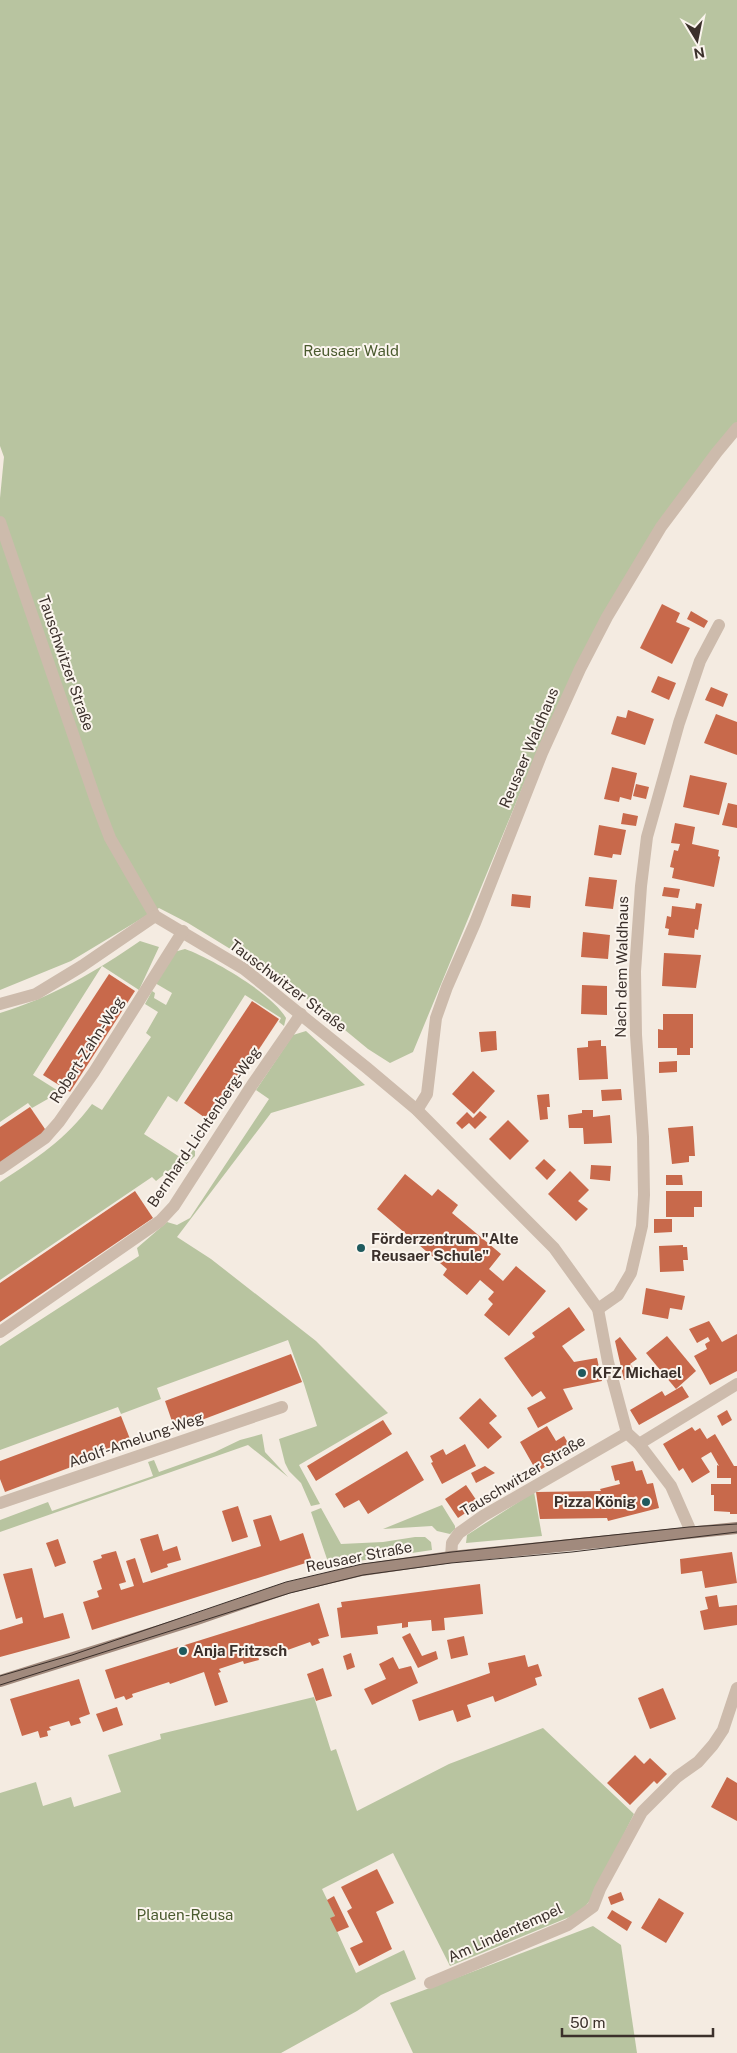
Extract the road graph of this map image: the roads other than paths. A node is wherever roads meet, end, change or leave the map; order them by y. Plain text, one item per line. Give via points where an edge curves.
1 (737, 428) edge
2 (0, 522) edge
3 (720, 625) dead end
4 (155, 916) junction
5 (183, 931) junction
6 (0, 1004) edge
7 (301, 1014) junction
8 (417, 1110) junction
9 (0, 1169) edge
10 (598, 1309) junction
11 (0, 1332) edge
12 (737, 1384) edge
13 (282, 1407) dead end
14 (627, 1433) junction
15 (639, 1444) junction
16 (0, 1503) edge
17 (737, 1528) edge
18 (689, 1532) junction
19 (451, 1557) junction
20 (0, 1681) edge
21 (737, 1688) edge
22 (430, 1983) dead end

1 - 8 street, Reusaer Waldhaus via 661,527 580,668 447,987 436,1018 426,1094
2 - 4 street, Tauschwitzer Straße via 110,838
3 - 10 street, Nach dem Waldhaus via 700,661 679,723 648,837 635,971 643,1137 642,1226 631,1273 618,1295
4 - 5 street, Tauschwitzer Straße
4 - 6 street via 36,994
5 - 7 street, Tauschwitzer Straße via 244,969
5 - 9 street, Robert-Zahn-Weg via 94,1072 58,1122 45,1138
7 - 8 street, Tauschwitzer Straße
7 - 11 street, Bernhard-Lichtenberg-Weg via 174,1206 160,1221
8 - 10 street, Tauschwitzer Straße via 554,1248
10 - 14 street, Tauschwitzer Straße
12 - 15 street
13 - 16 street, Adolf-Amelung-Weg
14 - 15 street
14 - 19 street, Tauschwitzer Straße via 483,1516 459,1533 452,1543
15 - 18 street via 671,1486
17 - 18 street, Reusaer Straße
18 - 19 street, Reusaer Straße
19 - 20 street, Reusaer Straße via 362,1570 287,1588
21 - 22 street, Am Lindentempel via 723,1730 714,1745 642,1812 593,1908 568,1925

